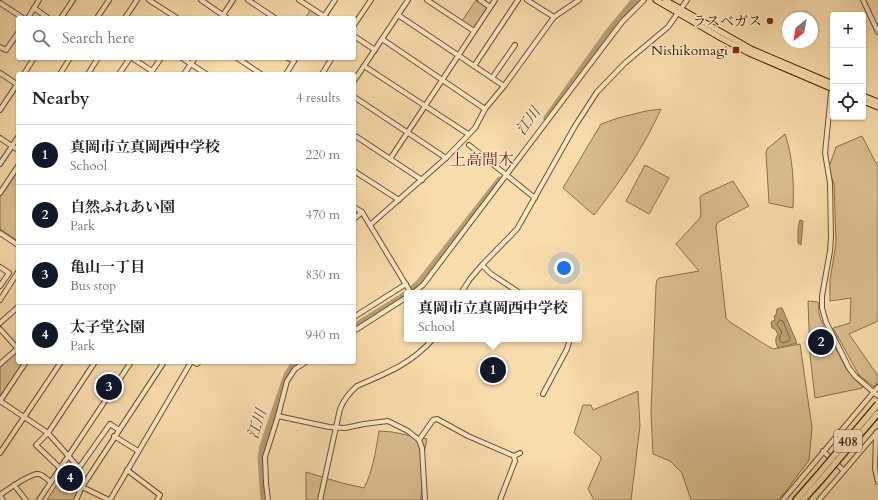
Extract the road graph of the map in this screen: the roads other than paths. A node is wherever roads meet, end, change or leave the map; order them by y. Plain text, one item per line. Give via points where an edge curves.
1 (39, 0) edge
2 (73, 0) edge
3 (109, 0) edge
4 (137, 0) edge
5 (150, 0) edge
6 (200, 0) edge
7 (233, 0) edge
8 (248, 0) edge
9 (301, 0) edge
10 (335, 0) edge
11 (371, 0) edge
12 (408, 0) edge
13 (427, 0) edge
14 (480, 0) edge
15 (495, 0) edge
16 (518, 0) edge
17 (527, 0) edge
18 (579, 0) edge
19 (644, 0) edge
20 (656, 0) edge
21 (665, 0) edge
22 (687, 0) edge
23 (863, 0) edge
24 (0, 3) edge
25 (490, 7) junction
26 (34, 8) junction
27 (680, 11) junction
28 (398, 15) junction
29 (20, 16) edge
30 (29, 16) edge
31 (45, 16) edge
32 (62, 16) edge
33 (98, 16) edge
34 (126, 16) edge
35 (174, 16) edge
36 (221, 16) edge
37 (223, 16) edge
38 (272, 16) edge
39 (323, 16) edge
40 (325, 16) edge
41 (554, 17) junction
42 (356, 22) edge
43 (474, 31) junction
44 (878, 32) edge
45 (16, 36) edge
46 (356, 37) edge
47 (382, 39) junction
48 (515, 45) dead end
49 (0, 47) edge
50 (374, 50) junction
51 (458, 56) junction
52 (33, 60) edge
53 (69, 60) edge
54 (97, 60) edge
55 (130, 60) edge
56 (134, 60) edge
57 (160, 60) edge
58 (185, 60) edge
59 (194, 60) edge
60 (240, 60) edge
61 (295, 60) edge
62 (331, 60) edge
63 (191, 64) junction
64 (364, 66) junction
65 (474, 66) junction
66 (25, 72) edge
67 (61, 72) edge
68 (89, 72) edge
69 (120, 72) edge
70 (150, 72) edge
71 (152, 72) edge
72 (185, 72) edge
73 (203, 72) edge
74 (258, 72) edge
75 (287, 72) edge
76 (323, 72) edge
77 (0, 73) edge
78 (356, 78) edge
79 (492, 78) junction
80 (442, 80) junction
81 (16, 83) edge
82 (504, 86) junction
83 (830, 86) edge
84 (16, 87) edge
85 (866, 97) edge
86 (356, 98) edge
87 (866, 102) edge
88 (878, 102) edge
89 (425, 106) junction
90 (878, 107) edge
91 (485, 109) junction
92 (0, 110) edge
93 (830, 111) edge
94 (407, 132) junction
95 (468, 134) junction
96 (356, 136) edge
97 (0, 138) edge
98 (16, 140) edge
99 (469, 145) dead end
100 (12, 146) junction
101 (16, 149) edge
102 (446, 158) junction
103 (390, 159) junction
104 (0, 164) edge
105 (16, 169) edge
106 (356, 172) edge
107 (507, 175) junction
108 (422, 180) junction
109 (0, 193) edge
110 (535, 198) junction
111 (399, 200) junction
112 (356, 208) edge
113 (362, 212) junction
114 (356, 217) edge
115 (370, 225) junction
116 (0, 233) edge
117 (16, 244) edge
118 (482, 265) junction
119 (0, 267) edge
120 (16, 275) edge
121 (406, 284) junction
122 (0, 286) edge
123 (410, 290) edge
124 (416, 290) edge
125 (463, 290) edge
126 (515, 290) edge
127 (404, 299) edge
128 (0, 300) edge
129 (16, 309) edge
130 (356, 316) edge
131 (0, 323) edge
132 (0, 329) edge
133 (356, 330) edge
134 (430, 342) edge
135 (569, 342) edge
136 (16, 347) edge
137 (16, 351) edge
138 (0, 364) edge
139 (25, 364) edge
140 (60, 364) edge
141 (94, 364) edge
142 (130, 364) edge
143 (163, 364) edge
144 (191, 364) edge
145 (303, 364) edge
146 (878, 387) edge
147 (874, 392) junction
148 (543, 394) dead end
149 (878, 396) edge
150 (0, 401) edge
151 (878, 404) edge
152 (878, 413) edge
153 (278, 416) junction
154 (25, 417) junction
155 (336, 427) junction
156 (119, 430) junction
157 (877, 432) edge
158 (48, 433) junction
159 (114, 436) junction
160 (419, 440) junction
161 (138, 451) junction
162 (823, 451) junction
163 (0, 453) edge
164 (520, 453) dead end
165 (68, 455) junction
166 (514, 456) junction
167 (60, 468) junction
168 (79, 468) junction
169 (127, 470) junction
170 (844, 471) junction
171 (819, 478) junction
172 (51, 482) junction
173 (878, 482) edge
174 (14, 485) junction
175 (82, 487) junction
176 (0, 496) edge
177 (3, 500) edge
178 (26, 500) edge
179 (39, 500) edge
180 (76, 500) edge
181 (109, 500) edge
182 (157, 500) edge
183 (268, 500) edge
184 (320, 500) edge
185 (426, 500) edge
186 (500, 500) edge
187 (782, 500) edge
188 (796, 500) edge
189 (803, 500) edge
190 (819, 500) edge

1 - 26 street
2 - 32 street
3 - 33 street
4 - 34 street
5 - 35 street
6 - 36 street
7 - 37 street
8 - 38 street
9 - 39 street
10 - 40 street
11 - 42 street
12 - 28 street
13 - 43 street
14 - 25 street
15 - 25 street
16 - 65 street
17 - 41 street
18 - 41 street
19 - 107 street via 622,22
20 - 27 main road
21 - 27 main road
22 - 27 street
23 - 44 street
24 - 29 street
25 - 43 street
26 - 30 street
26 - 31 street
27 - 83 main road via 751,49
27 - 110 street via 663,32 625,63 598,92 575,126
28 - 47 street
28 - 51 street
41 - 82 street
43 - 51 street
45 - 49 street via 6,50
46 - 50 street
47 - 50 street
47 - 80 street
48 - 79 street
50 - 64 street
51 - 65 street
51 - 80 street
52 - 66 street
53 - 67 street
54 - 68 street
55 - 69 street
56 - 70 street
57 - 71 street
58 - 63 street
59 - 63 street
60 - 74 street
61 - 75 street
62 - 76 street
63 - 72 street
63 - 73 street
64 - 78 street
64 - 89 street
65 - 79 street
77 - 81 street
79 - 82 street
80 - 89 street
80 - 91 street
82 - 91 street
84 - 92 street
85 - 88 main road
86 - 94 street
87 - 90 main road
89 - 94 street
89 - 95 street
91 - 95 street via 475,128
93 - 147 street via 825,152 830,183 831,237 822,308 826,322 849,368
94 - 102 street
94 - 103 street
95 - 102 street
96 - 103 street
97 - 100 street
98 - 100 street
99 - 107 street
100 - 101 street
100 - 104 street
102 - 108 street
103 - 108 street
105 - 109 street
106 - 111 street
107 - 110 street
107 - 124 street via 424,285
108 - 111 street
110 - 118 street via 517,229
111 - 115 street
112 - 113 street
113 - 114 street
113 - 115 street
115 - 121 street
116 - 117 street
118 - 125 street
118 - 126 street
119 - 122 street via 9,273
120 - 128 street
121 - 123 street
121 - 130 street
127 - 133 street
129 - 131 street
132 - 136 street
134 - 155 street via 408,362 356,386 343,401
135 - 148 street
137 - 138 street
139 - 150 street
140 - 154 street
141 - 158 street
142 - 165 street
143 - 156 street
144 - 161 street
145 - 153 street via 295,369 287,381
146 - 147 street
147 - 149 street
147 - 162 street
150 - 154 street
151 - 171 highway, 408, bridge
152 - 171 highway, 408, bridge
153 - 155 street
153 - 183 street via 265,457
154 - 158 street
154 - 163 street
155 - 160 street via 346,428 388,421
155 - 184 street
156 - 159 street
156 - 168 street via 110,424
157 - 170 street
157 - 173 street via 875,469
158 - 165 street
158 - 167 street via 36,445
159 - 161 street
159 - 175 street
160 - 166 street via 433,420 437,419
160 - 185 street via 422,448
161 - 169 street
162 - 170 street
162 - 187 street
164 - 166 street
165 - 167 street
165 - 168 street
166 - 186 street via 515,462
167 - 172 street
168 - 175 street
169 - 181 street
169 - 182 street via 160,495
170 - 190 street
171 - 188 highway, 408
171 - 189 highway, 408
172 - 174 street via 37,474
172 - 179 street
174 - 176 street
174 - 178 street
175 - 180 street
175 - 181 street
176 - 177 street

